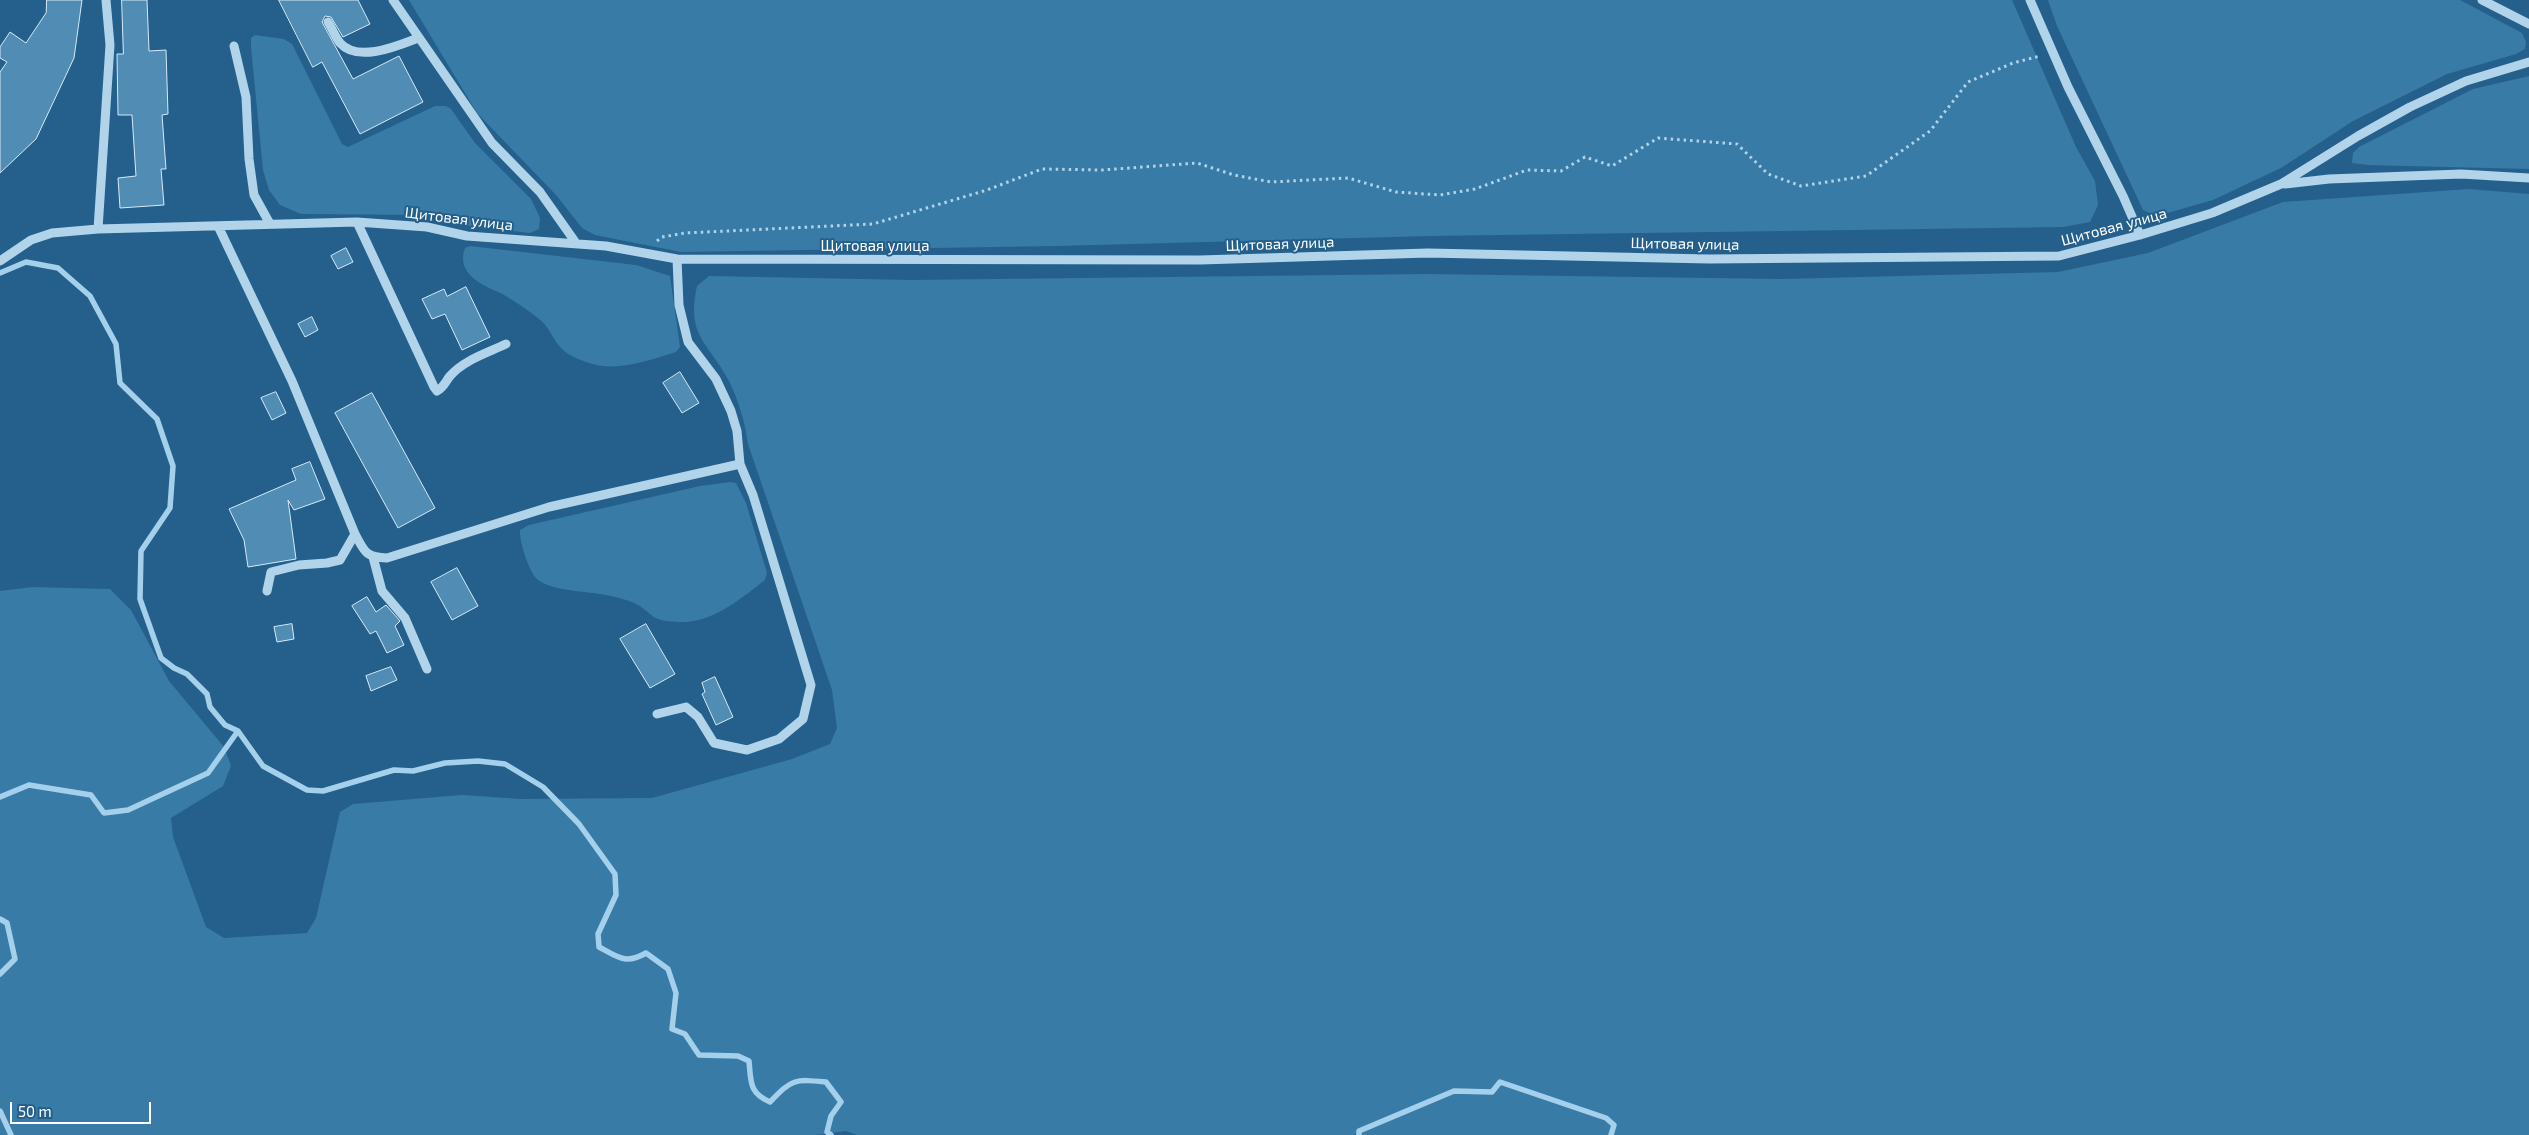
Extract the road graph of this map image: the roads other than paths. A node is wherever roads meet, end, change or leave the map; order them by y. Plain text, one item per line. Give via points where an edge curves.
1 (106, 0) edge
2 (394, 0) edge
3 (2030, 0) edge
4 (2482, 0) edge
5 (328, 22) dead end
6 (2529, 24) edge
7 (418, 38) junction
8 (234, 46) dead end
9 (2529, 62) edge
10 (2529, 178) edge
11 (2281, 184) junction
12 (357, 222) junction
13 (270, 224) junction
14 (218, 226) junction
15 (98, 229) junction
16 (2140, 235) junction
17 (576, 243) junction
18 (677, 259) junction
19 (0, 261) edge
20 (506, 344) dead end
21 (740, 464) junction
22 (355, 534) junction
23 (372, 558) junction
24 (267, 591) dead end
25 (427, 669) dead end
26 (658, 714) dead end

1 - 15 street via 110,45
2 - 7 street
3 - 16 street
4 - 6 street
5 - 7 street via 340,43 350,49 371,53
7 - 17 street via 492,143 540,192
8 - 13 street via 246,97 248,160 254,195
9 - 11 street, Щитовая улица via 2466,81 2410,107
10 - 11 street via 2461,174
11 - 16 street, Щитовая улица via 2212,213
12 - 13 street, Щитовая улица
12 - 17 street, Щитовая улица via 427,227 467,236
12 - 20 street via 437,391 470,360
13 - 14 street, Щитовая улица
14 - 15 street, Щитовая улица
14 - 22 street via 292,381
15 - 19 street, Щитовая улица via 52,233 31,240
16 - 18 street, Щитовая улица via 2059,256 1709,259 1428,253 1200,260
17 - 18 street, Щитовая улица
18 - 21 street via 679,305 688,342 716,379 737,431
21 - 23 street via 549,507 387,558
21 - 26 street via 753,495 811,685 803,719 779,739 747,750 714,743 698,717 686,707
22 - 23 street
22 - 24 street via 340,560 271,572
23 - 25 street via 382,591 404,618

